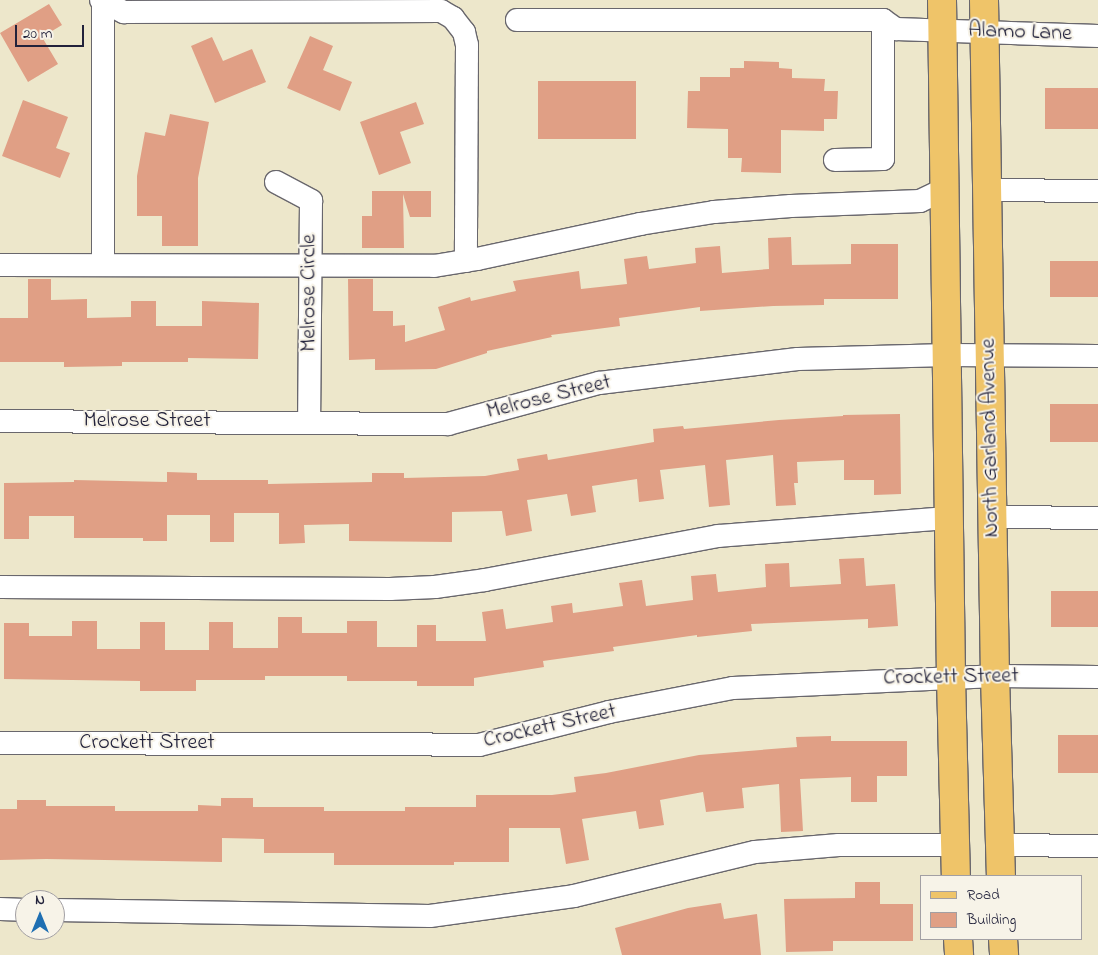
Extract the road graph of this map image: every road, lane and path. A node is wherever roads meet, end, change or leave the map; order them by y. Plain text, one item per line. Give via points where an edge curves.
1 (103, 0) edge
2 (942, 0) edge
3 (984, 0) edge
4 (517, 20) dead end
5 (883, 20) junction
6 (942, 30) junction
7 (985, 31) junction
8 (1098, 36) edge
9 (835, 160) dead end
10 (276, 182) dead end
11 (943, 190) junction
12 (986, 190) junction
13 (1098, 191) edge
14 (466, 261) junction
15 (0, 265) edge
16 (103, 265) junction
17 (310, 266) junction
18 (948, 356) junction
19 (990, 356) junction
20 (1098, 356) edge
21 (0, 421) edge
22 (309, 424) junction
23 (993, 517) junction
24 (949, 518) junction
25 (1098, 518) edge
26 (0, 587) edge
27 (995, 676) junction
28 (951, 677) junction
29 (1098, 677) edge
30 (0, 743) edge
31 (955, 844) junction
32 (1000, 845) junction
33 (1098, 846) edge
34 (956, 875) edge
35 (1001, 875) edge
36 (0, 909) edge
37 (15, 910) edge
38 (65, 910) edge
39 (958, 940) edge
40 (1004, 940) edge
41 (959, 955) edge
42 (1004, 955) edge

1 - 14 street via 124,12 441,11 453,18 464,32 467,45
1 - 16 street
2 - 6 main road, North Garland Avenue
3 - 7 main road, North Garland Avenue
4 - 5 street
5 - 6 street, Alamo Lane via 896,29
5 - 9 street via 883,159
6 - 7 street, Alamo Lane
6 - 11 main road, North Garland Avenue
7 - 8 street, Alamo Lane
7 - 12 main road, North Garland Avenue
10 - 17 street, Melrose Circle via 310,201
11 - 14 street via 920,201 714,212 640,224
11 - 18 main road, North Garland Avenue
12 - 13 street
12 - 19 main road, North Garland Avenue
14 - 17 street via 434,266
15 - 16 street
16 - 17 street
17 - 22 street, Melrose Circle
18 - 19 street, Melrose Street
18 - 22 street, Melrose Street via 798,359 599,383 448,424
18 - 24 main road, North Garland Avenue
19 - 20 street, Melrose Street
19 - 23 main road, North Garland Avenue
21 - 22 street, Melrose Street
23 - 25 street
23 - 27 main road, North Garland Avenue
24 - 26 street via 718,536 435,587 390,590
24 - 28 main road, North Garland Avenue
27 - 28 street, Crockett Street
27 - 29 street, Crockett Street
27 - 32 main road, North Garland Avenue
28 - 30 street, Crockett Street via 733,688 609,712 479,745
28 - 31 main road, North Garland Avenue
31 - 34 main road, North Garland Avenue
31 - 38 street via 839,844 755,852 574,896 430,916
32 - 33 street
32 - 35 main road, North Garland Avenue
36 - 37 street
39 - 41 main road
40 - 42 main road

